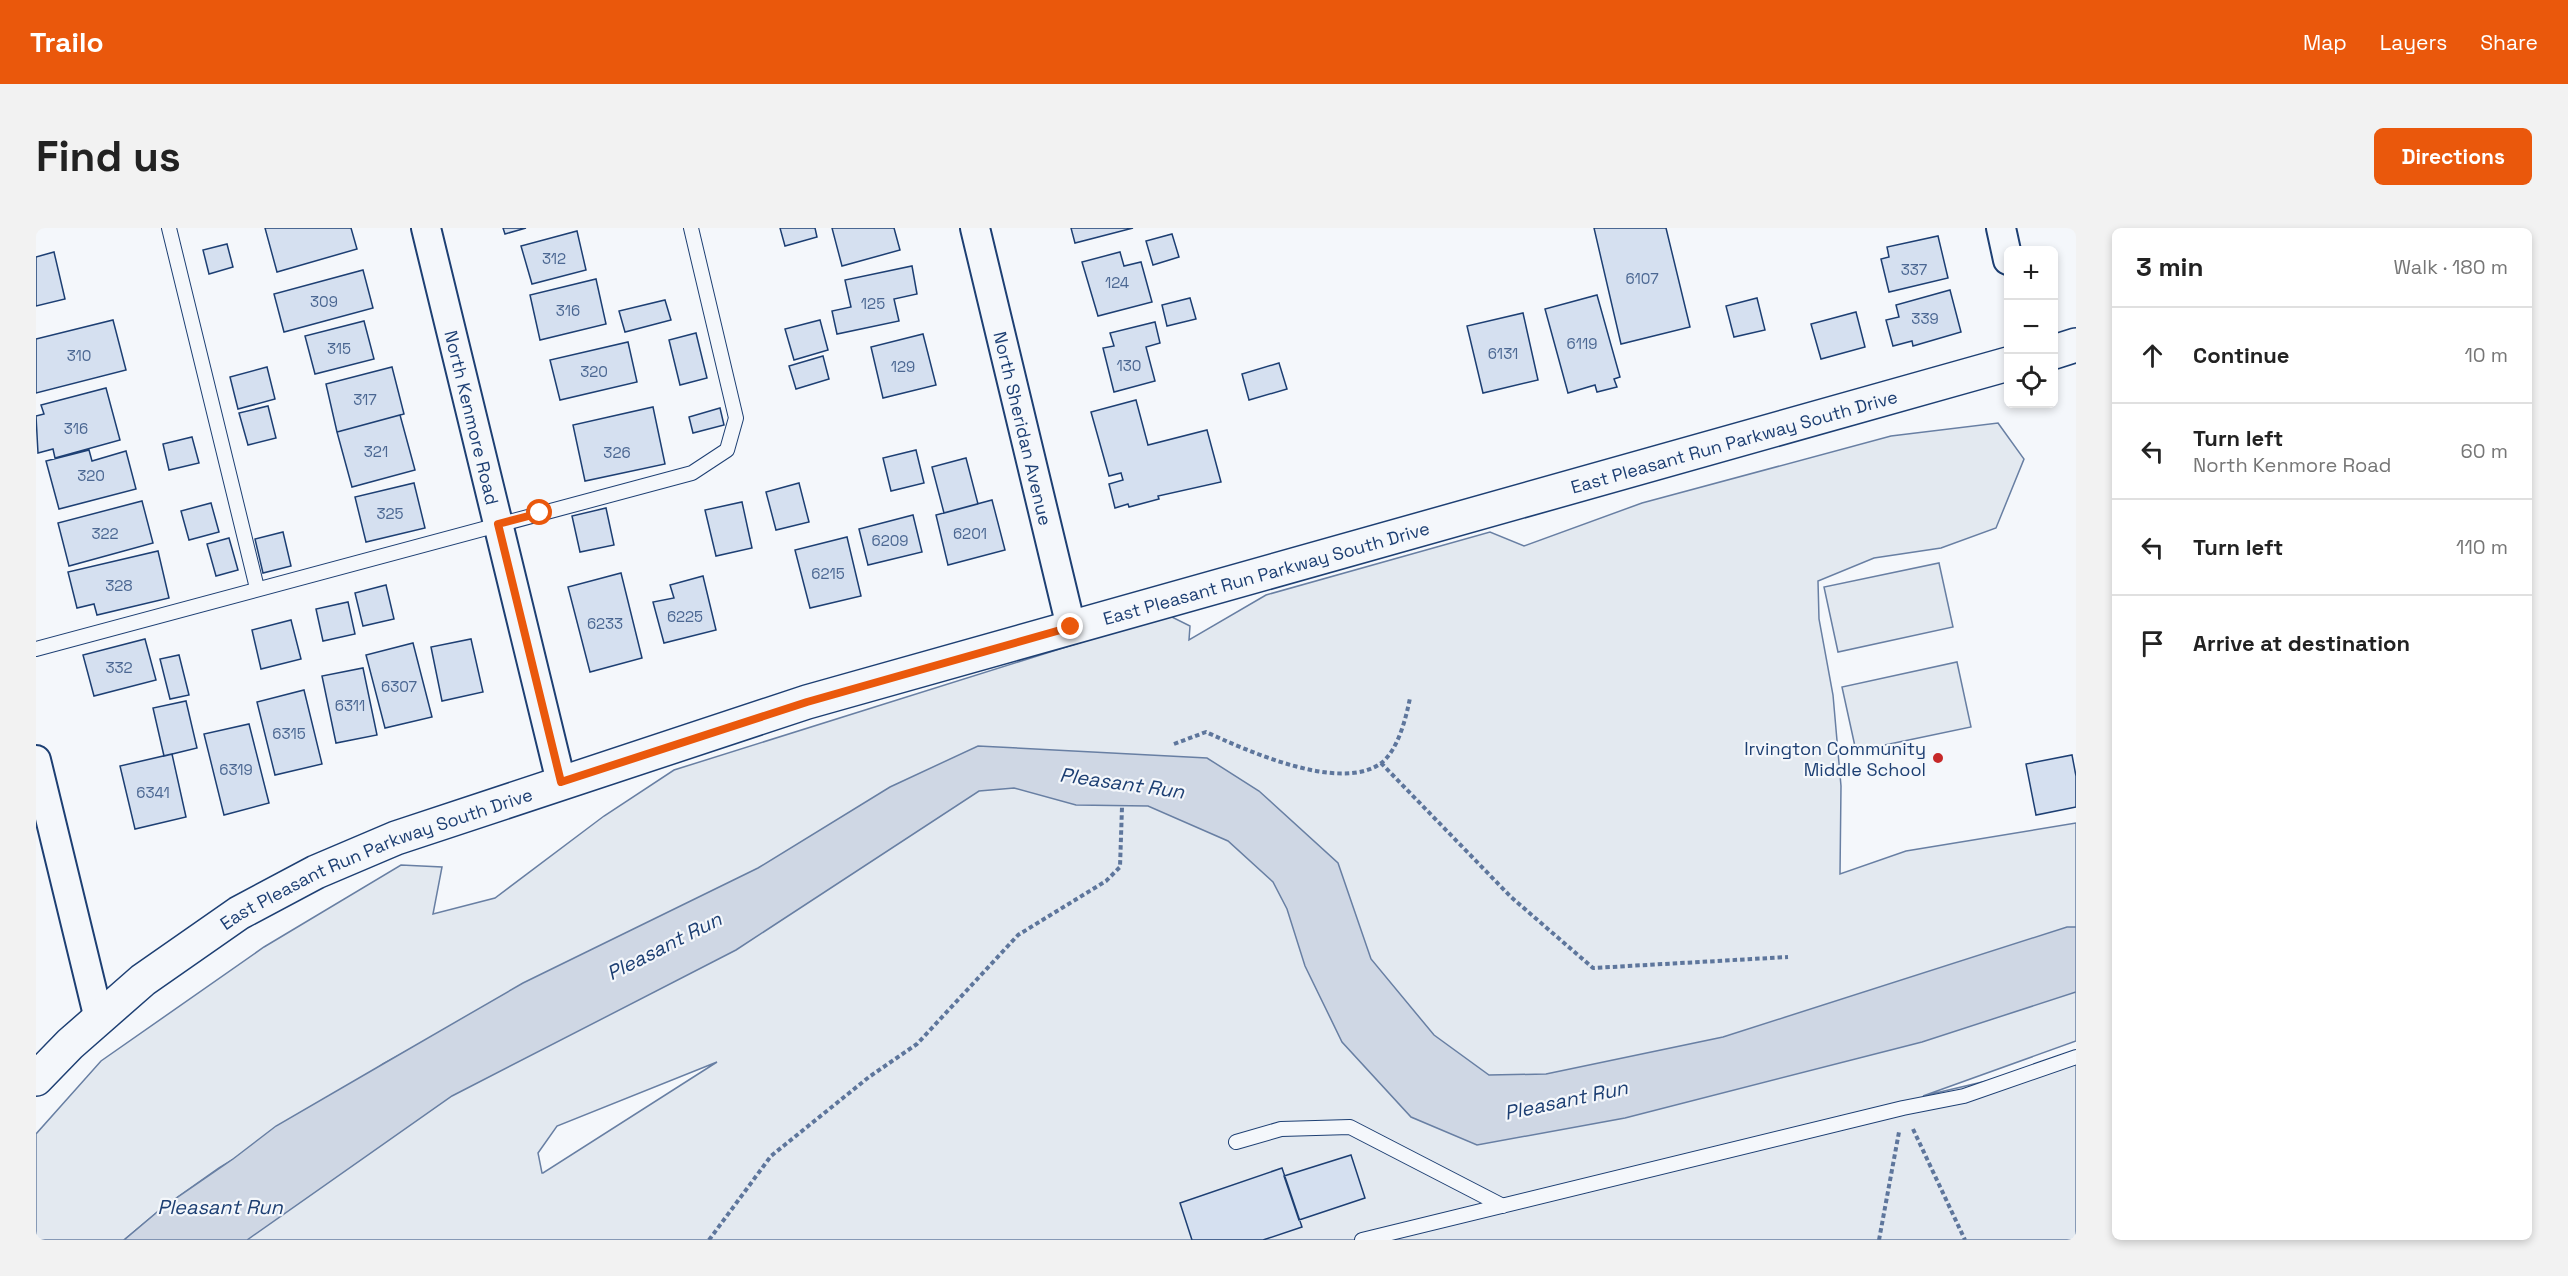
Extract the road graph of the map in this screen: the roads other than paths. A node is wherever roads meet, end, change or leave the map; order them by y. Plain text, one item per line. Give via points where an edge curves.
1 (169, 228) edge
2 (426, 228) edge
3 (691, 228) edge
4 (975, 228) edge
5 (2001, 228) edge
6 (2005, 246) edge
7 (2076, 345) edge
8 (2058, 351) edge
9 (2004, 365) edge
10 (498, 524) junction
11 (257, 588) junction
12 (1071, 627) junction
13 (36, 648) edge
14 (36, 760) edge
15 (561, 782) junction
16 (99, 1019) junction
17 (2076, 1057) edge
18 (36, 1078) edge
19 (1236, 1142) dead end
20 (1503, 1206) junction
21 (1362, 1240) edge

1 - 11 lane
2 - 10 street, North Kenmore Road
3 - 10 lane via 736,417 727,450 692,472
4 - 12 street, North Sheridan Avenue
5 - 6 street
7 - 8 street
9 - 12 street, East Pleasant Run Parkway South Drive
10 - 11 lane
10 - 15 street, North Kenmore Road
11 - 13 lane
12 - 15 street, East Pleasant Run Parkway South Drive via 807,702
14 - 16 street
15 - 16 street, East Pleasant Run Parkway South Drive via 396,838 290,885 190,946
16 - 18 street, East Pleasant Run Parkway South Drive
17 - 20 lane via 1964,1096
19 - 20 lane via 1281,1129 1350,1126
20 - 21 lane

